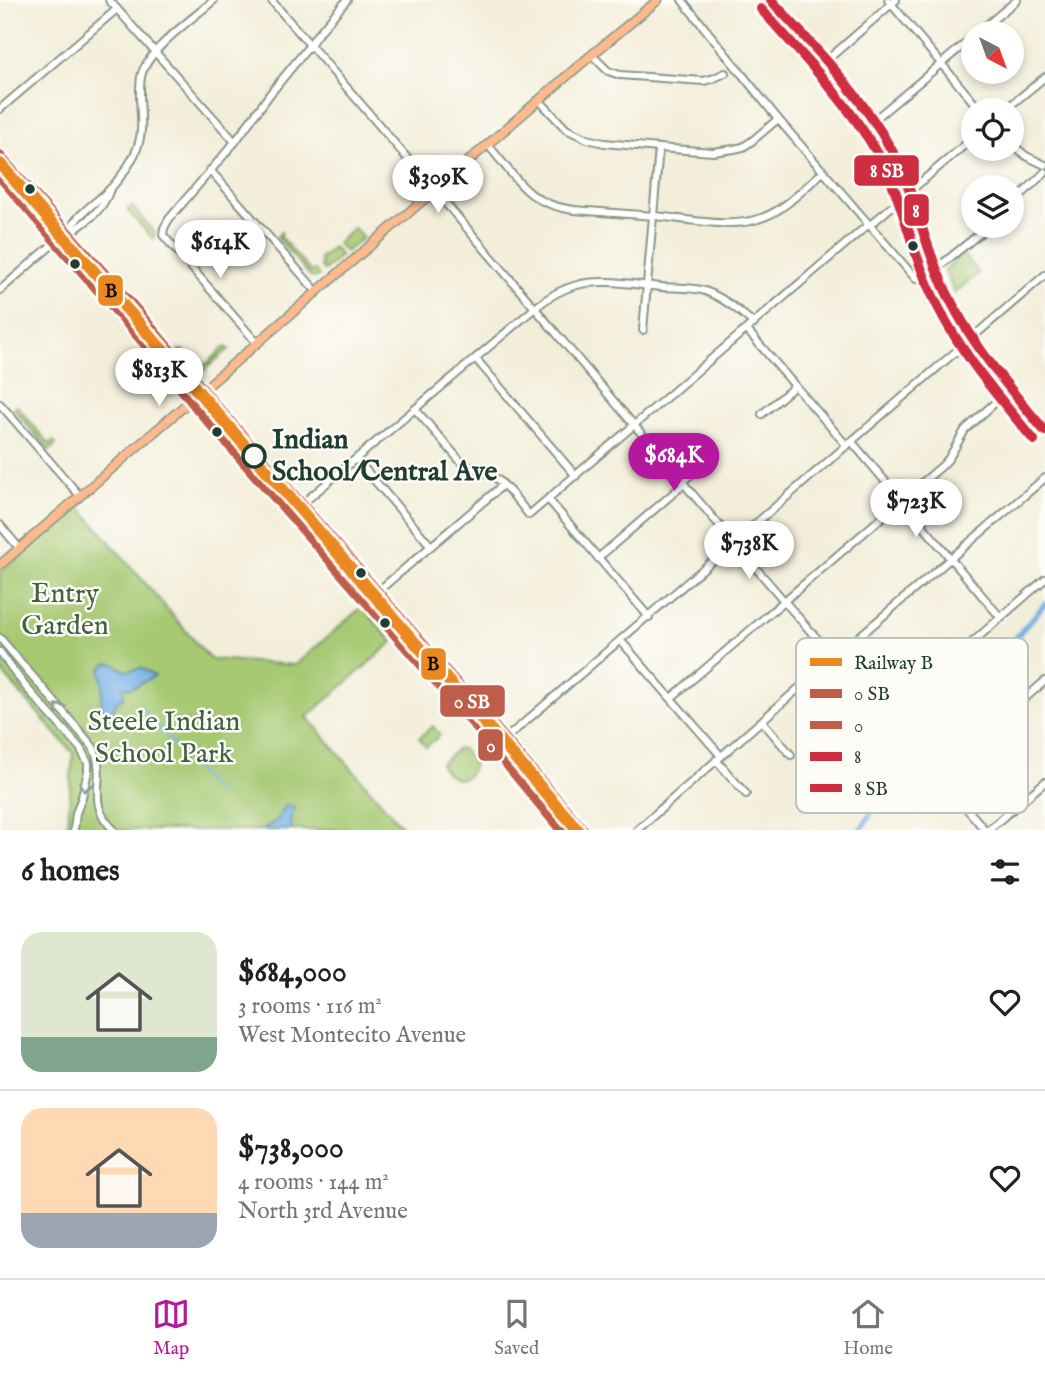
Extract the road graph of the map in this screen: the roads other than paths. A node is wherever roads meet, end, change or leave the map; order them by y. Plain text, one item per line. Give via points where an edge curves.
1 (109, 0) edge
2 (214, 0) edge
3 (271, 0) edge
4 (347, 0) edge
5 (658, 0) edge
6 (682, 0) edge
7 (771, 0) edge
8 (1017, 0) edge
9 (892, 1) edge
10 (117, 9) junction
11 (992, 21) edge
12 (310, 45) junction
13 (961, 47) edge
14 (154, 51) junction
15 (592, 55) junction
16 (826, 61) junction
17 (941, 64) junction
18 (724, 73) dead end
19 (1045, 77) edge
20 (970, 98) edge
21 (1020, 98) edge
22 (540, 100) junction
23 (0, 109) edge
24 (778, 119) junction
25 (874, 120) junction
26 (235, 142) junction
27 (488, 145) junction
28 (659, 148) junction
29 (961, 148) edge
30 (1024, 154) edge
31 (0, 156) edge
32 (1045, 165) edge
33 (210, 170) junction
34 (824, 172) junction
35 (1045, 172) edge
36 (0, 177) edge
37 (435, 191) junction
38 (910, 192) junction
39 (1024, 193) edge
40 (653, 216) junction
41 (869, 225) junction
42 (62, 238) junction
43 (975, 238) edge
44 (937, 271) junction
45 (1045, 275) edge
46 (647, 286) junction
47 (0, 290) edge
48 (317, 292) junction
49 (535, 308) junction
50 (754, 324) junction
51 (643, 330) dead end
52 (747, 330) junction
53 (971, 339) junction
54 (257, 343) junction
55 (476, 359) junction
56 (795, 386) junction
57 (1010, 389) junction
58 (196, 394) junction
59 (0, 404) edge
60 (415, 410) junction
61 (762, 414) dead end
62 (634, 425) junction
63 (1045, 431) edge
64 (849, 444) junction
65 (715, 454) dead end
66 (356, 460) junction
67 (576, 476) junction
68 (1045, 478) edge
69 (683, 483) junction
70 (503, 485) junction
71 (80, 496) junction
72 (548, 499) junction
73 (902, 501) junction
74 (302, 504) junction
75 (0, 525) edge
76 (735, 543) junction
77 (431, 547) junction
78 (19, 548) junction
79 (598, 558) junction
80 (951, 559) junction
81 (0, 565) edge
82 (1045, 579) edge
83 (377, 592) junction
84 (785, 601) junction
85 (370, 605) junction
86 (649, 617) junction
87 (1001, 618) junction
88 (0, 638) edge
89 (817, 638) edge
90 (858, 638) edge
91 (978, 638) edge
92 (621, 641) junction
93 (0, 652) edge
94 (1045, 681) edge
95 (796, 691) edge
96 (1028, 696) edge
97 (671, 698) junction
98 (762, 721) junction
99 (505, 739) junction
100 (791, 755) dead end
101 (719, 758) junction
102 (1045, 782) edge
103 (746, 794) dead end
104 (1028, 796) edge
105 (972, 813) edge
106 (1008, 813) edge
107 (74, 830) edge
108 (114, 830) edge
109 (561, 830) edge
110 (584, 830) edge
111 (637, 830) edge
112 (987, 830) edge

1 - 10 street
2 - 14 street
3 - 12 street
4 - 12 street
5 - 15 main road
6 - 24 street
7 - 16 main road
8 - 11 street
9 - 16 street
9 - 17 street
10 - 14 street
10 - 23 street
12 - 26 street
12 - 37 street
13 - 17 street
14 - 26 street
14 - 42 street via 141,77 142,125 131,162 98,211
15 - 18 street via 608,71 620,75 702,81
15 - 22 main road
16 - 25 main road
17 - 20 street
17 - 25 street
19 - 21 street
22 - 27 main road
22 - 28 street via 564,126 587,139
24 - 28 street via 752,141 734,149
24 - 34 street
25 - 38 main road
26 - 33 street
27 - 37 main road
27 - 40 street via 543,203
28 - 40 street
29 - 38 street
30 - 32 street
31 - 42 main road
33 - 48 street
33 - 54 street via 169,219 163,235
34 - 40 street via 781,207 752,221
34 - 41 street
35 - 39 street
36 - 42 main road
37 - 48 main road
37 - 49 street
38 - 41 street
38 - 44 main road
40 - 46 street
41 - 44 street via 916,279
41 - 50 street
42 - 47 street
42 - 58 main road
42 - 58 main road via 161,363
43 - 44 street
44 - 53 main road
45 - 53 street
46 - 49 street via 578,284
46 - 50 street via 702,290 727,302
46 - 51 street
48 - 54 main road
49 - 55 street
49 - 62 street
50 - 52 street
52 - 56 street
52 - 62 street
53 - 57 main road
53 - 64 street
54 - 58 main road
55 - 60 street
55 - 67 street
56 - 61 street
56 - 64 street
57 - 63 main road
57 - 73 street via 965,430 950,458
58 - 71 main road
58 - 74 main road
58 - 85 main road
59 - 71 street
60 - 66 street
60 - 70 street via 462,463
62 - 67 street
62 - 69 street
64 - 73 street
64 - 76 street
65 - 69 street
66 - 74 street
66 - 77 street
67 - 72 street
68 - 80 street
69 - 76 street
69 - 79 street
70 - 72 street via 529,515
70 - 77 street
71 - 78 main road
72 - 79 street
73 - 80 street
73 - 84 street
74 - 83 main road
75 - 78 street
76 - 84 street
76 - 86 street
77 - 83 street
78 - 81 main road
79 - 86 street
80 - 87 street
80 - 90 street
82 - 87 street
83 - 85 street
83 - 99 main road
84 - 89 street
84 - 97 street
85 - 109 main road
86 - 92 street
87 - 91 street
108 -> 88 street via 97,804 99,765 93,747
92 - 97 street
92 - 99 street
93 -> 107 street via 88,763
94 - 96 street
95 - 98 street
97 - 101 street
98 - 100 street
98 - 101 street
99 - 110 main road
101 - 103 street
101 - 111 street
102 - 104 street
105 - 112 street
106 - 112 street

